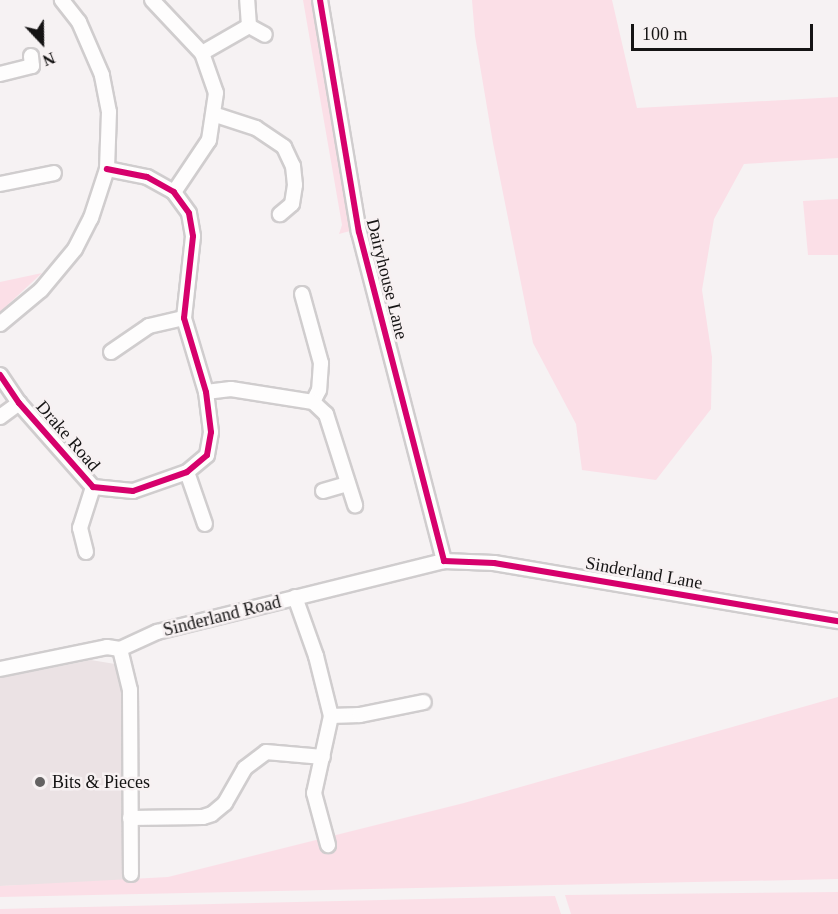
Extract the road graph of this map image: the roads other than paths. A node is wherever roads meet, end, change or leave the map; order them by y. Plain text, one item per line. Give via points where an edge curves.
1 (62, 0) edge
2 (152, 0) edge
3 (247, 0) edge
4 (320, 0) edge
5 (249, 26) junction
6 (265, 35) dead end
7 (202, 53) junction
8 (31, 56) dead end
9 (0, 74) edge
10 (216, 115) junction
11 (106, 169) junction
12 (54, 173) dead end
13 (0, 184) edge
14 (174, 192) junction
15 (280, 214) dead end
16 (302, 294) dead end
17 (184, 318) junction
18 (0, 324) edge
19 (111, 352) dead end
20 (0, 375) edge
21 (206, 392) junction
22 (313, 402) junction
23 (19, 403) junction
24 (0, 417) edge
25 (188, 472) junction
26 (348, 484) junction
27 (93, 487) junction
28 (323, 490) dead end
29 (355, 505) dead end
30 (205, 525) dead end
31 (86, 552) dead end
32 (444, 561) junction
33 (295, 597) junction
34 (838, 621) edge
35 (120, 648) junction
36 (0, 669) edge
37 (424, 702) dead end
38 (331, 716) junction
39 (323, 757) junction
40 (130, 818) junction
41 (328, 845) dead end
42 (131, 874) dead end

1 - 11 street via 79,21 102,75 109,112
2 - 7 street
3 - 5 street
4 - 32 street, Dairyhouse Lane via 359,232
5 - 6 street
5 - 7 street
7 - 10 street via 216,93
8 - 9 street via 32,66
10 - 14 street via 209,141
10 - 15 street via 256,128 284,147 293,166 295,185 292,204
11 - 14 street, Drake Road via 147,177
11 - 18 street via 91,218 75,249 41,290
12 - 13 street
14 - 17 street, Drake Road via 189,213 194,236
16 - 22 street via 321,363 319,390
17 - 19 street via 149,326
17 - 21 street, Drake Road
20 - 23 street, Drake Road
21 - 22 street via 231,389
21 - 25 street, Drake Road via 212,432 207,455
22 - 26 street via 326,414
23 - 24 street
23 - 27 street, Drake Road
25 - 27 street, Drake Road via 133,491
25 - 30 street
26 - 28 street
26 - 29 street
27 - 31 street via 80,528
32 - 33 street, Sinderland Road
32 - 34 street, Sinderland Lane via 494,563
33 - 35 street, Sinderland Road via 157,633
33 - 38 street via 316,656
35 - 36 street, Sinderland Road via 107,647
35 - 40 street via 130,690
37 - 38 street via 360,715
38 - 39 street
39 - 40 street via 266,752 245,768 225,803 212,814
39 - 41 street via 316,775 316,808
40 - 42 street

